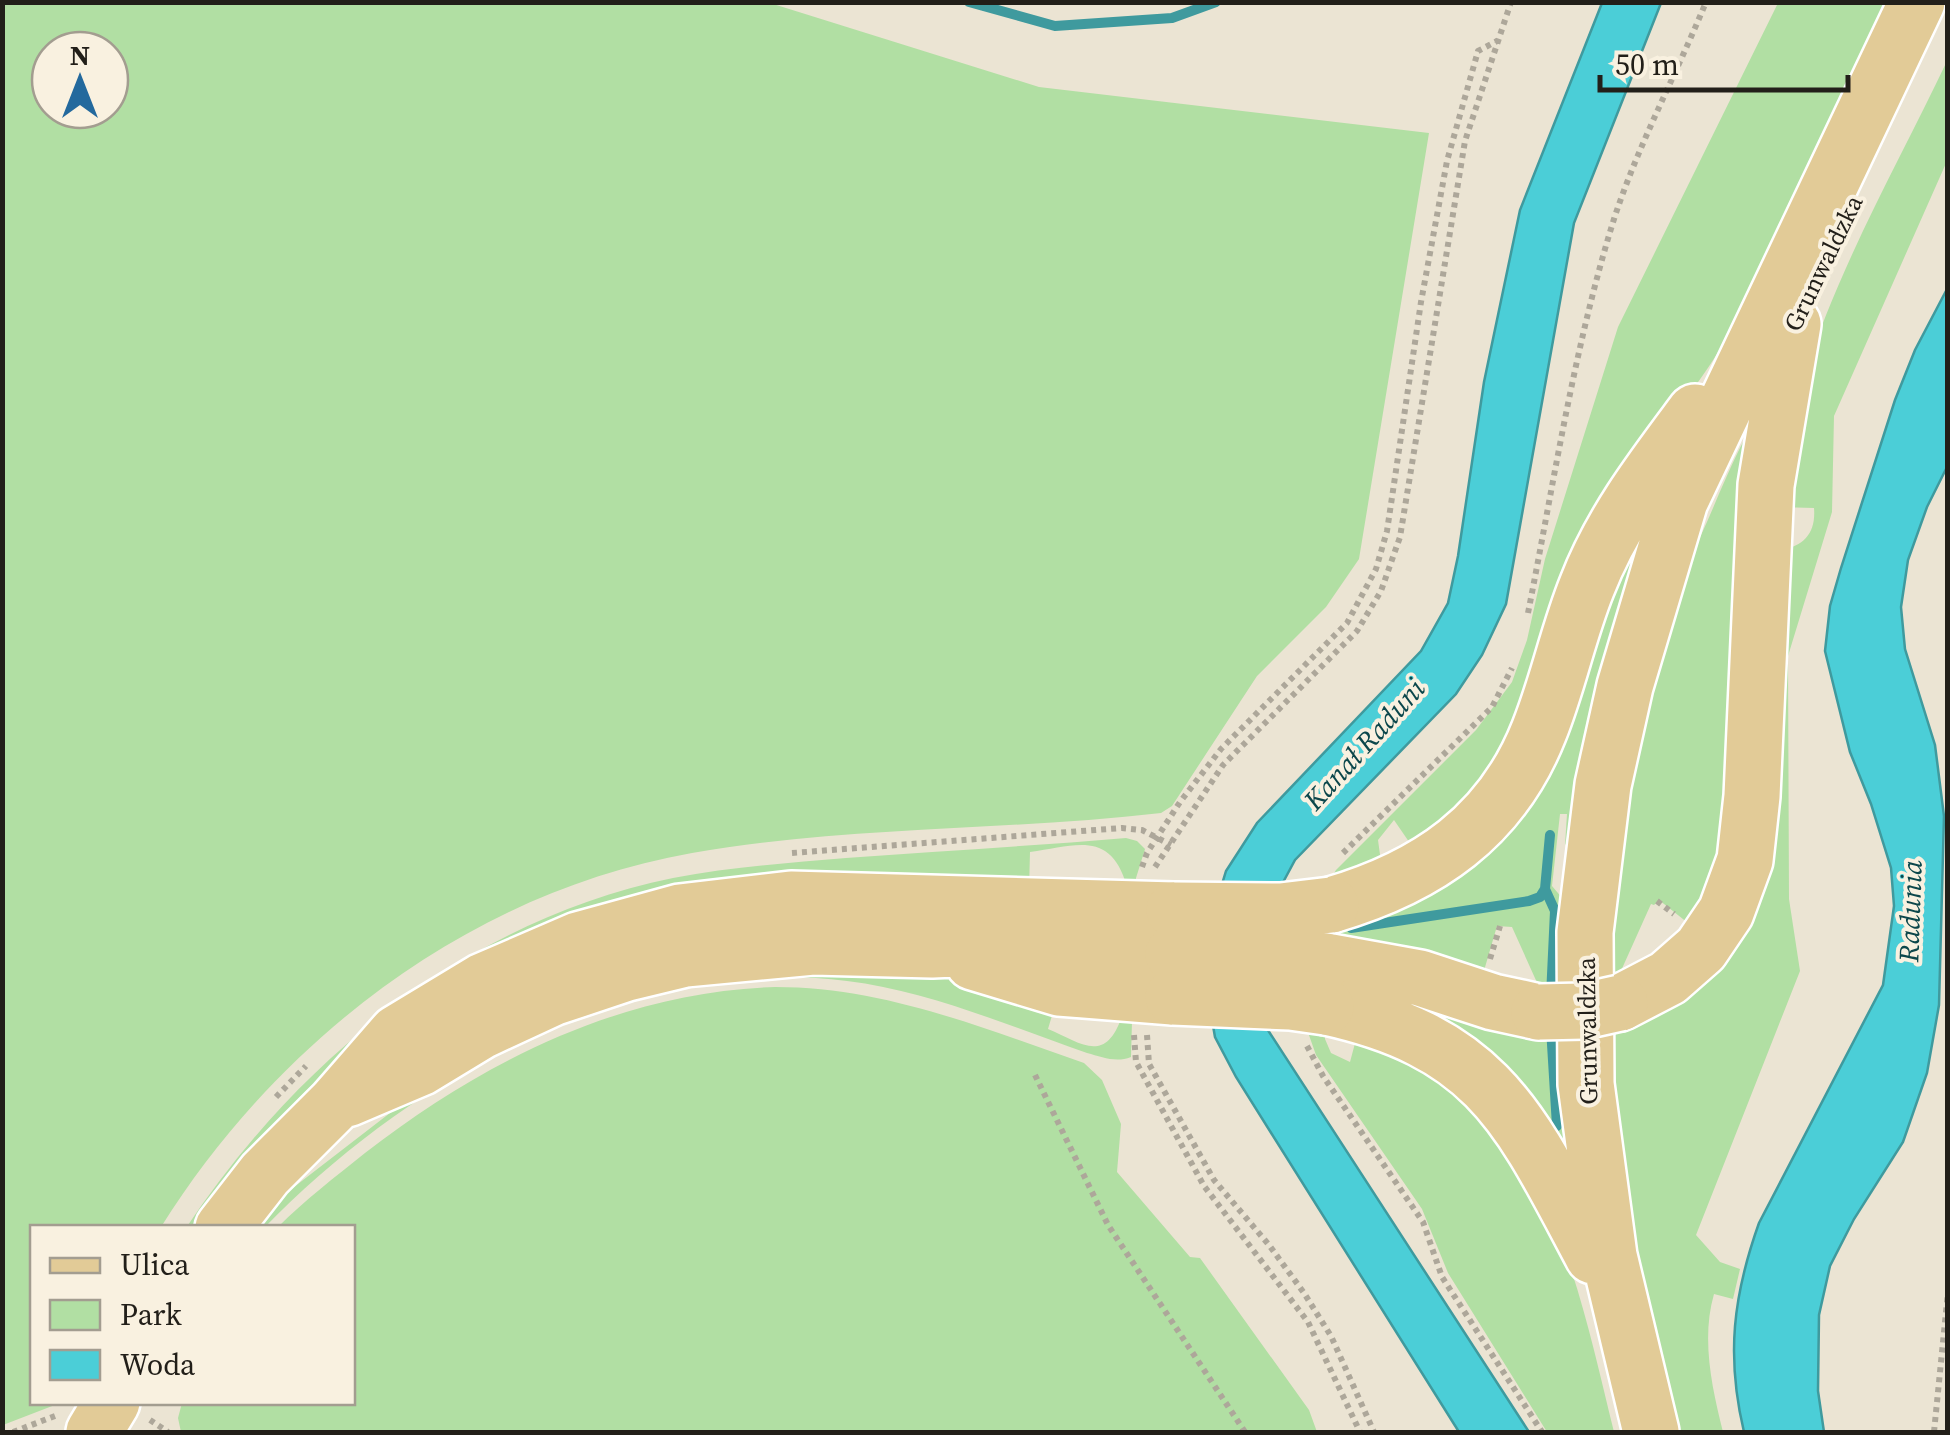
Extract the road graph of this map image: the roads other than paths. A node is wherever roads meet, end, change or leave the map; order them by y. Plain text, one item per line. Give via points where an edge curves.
1 (1917, 2) edge
2 (1947, 2) edge
3 (1778, 323) junction
4 (1156, 951) junction
5 (1319, 1003) junction
6 (335, 1104) junction
7 (225, 1225) edge
8 (1620, 1307) junction
9 (149, 1405) edge
10 (143, 1432) edge
11 (1651, 1432) edge

1 - 3 main road, Grunwaldzka
2 - 3 main road, Grunwaldzka
3 - 4 main road, bridge via 1622,513 1587,586 1525,762 1458,844 1384,888 1337,880 1281,911
3 - 5 main road, bridge via 1750,815 1745,860 1726,912 1701,949 1668,978 1584,1012 1540,1012 1420,978
3 - 8 main road, Grunwaldzka via 1680,501 1603,785 1584,957 1584,1058
4 - 5 main road, bridge via 1291,1002
4 - 6 main road via 1059,988 932,950 783,948 704,956 570,991
4 - 6 main road via 830,899 680,912 578,940 456,996 397,1033
5 - 8 main road via 1432,1043 1495,1093 1540,1156
6 - 7 main road
8 - 11 main road, Grunwaldzka
9 - 10 main road

